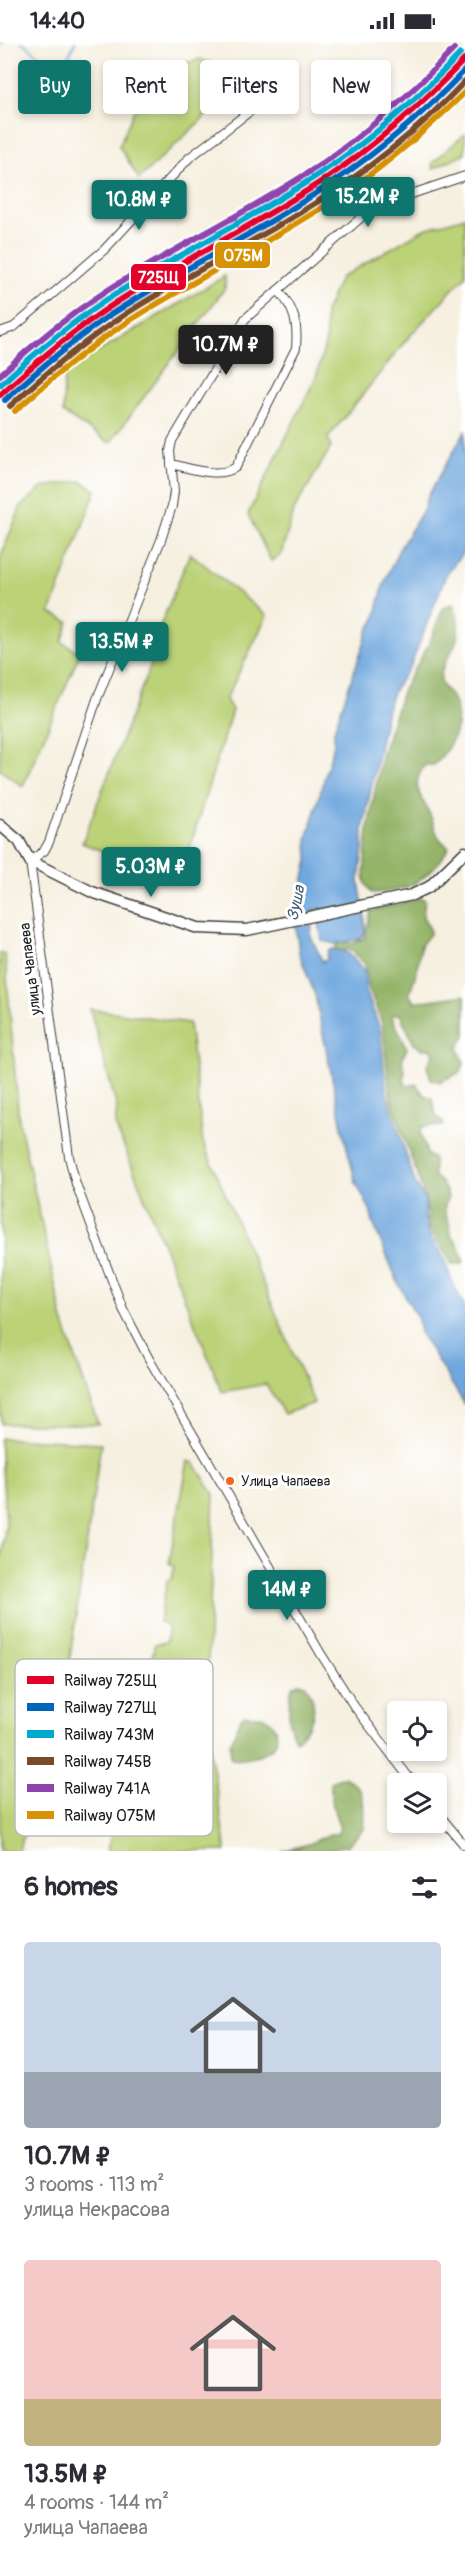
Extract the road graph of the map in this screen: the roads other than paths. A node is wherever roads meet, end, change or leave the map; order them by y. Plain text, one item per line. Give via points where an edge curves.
1 (246, 114) edge
2 (465, 176) edge
3 (278, 290) junction
4 (0, 332) edge
5 (172, 465) junction
6 (0, 825) edge
7 (465, 852) edge
8 (30, 861) junction
9 (406, 1773) edge
10 (447, 1824) edge
11 (465, 1846) edge

1 - 4 street via 189,158 90,263 14,327
2 - 3 street via 373,207
3 - 5 street via 245,319 176,432 170,451
3 - 5 street via 295,314 296,348 236,467 231,471 208,471
5 - 8 street via 172,506 161,540 97,699 49,842
6 - 8 main road via 19,842
7 - 8 main road via 429,887 412,895 248,930 198,928 92,892
8 - 9 street, улица Чапаева via 74,1175 123,1309 326,1663
10 - 11 street

